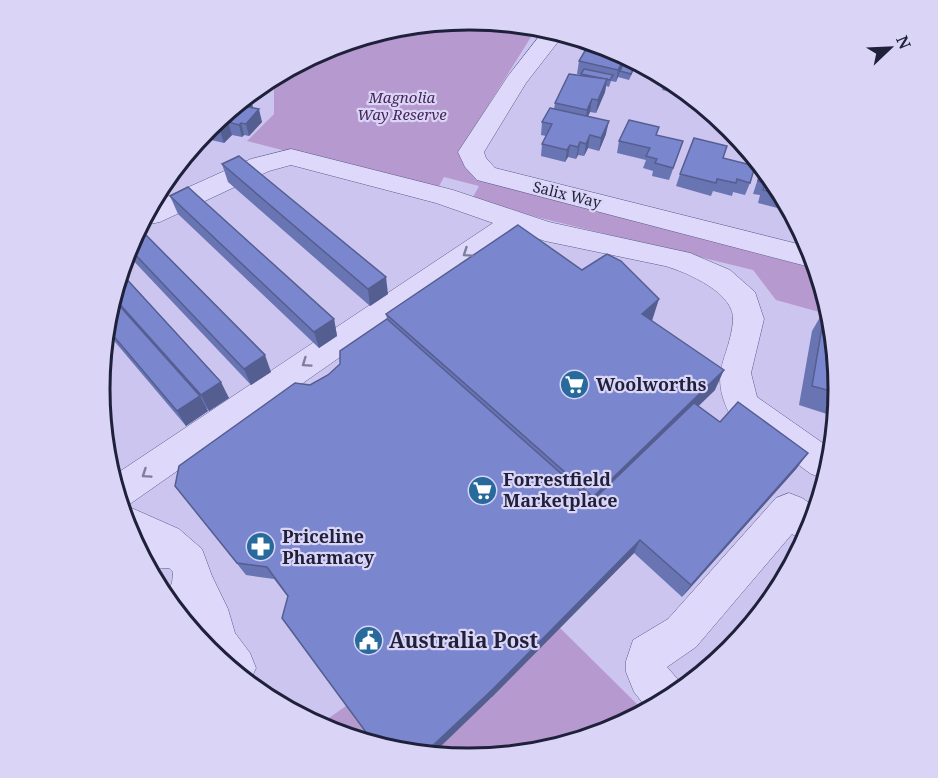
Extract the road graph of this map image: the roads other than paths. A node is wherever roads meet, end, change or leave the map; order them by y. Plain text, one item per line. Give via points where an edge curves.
1 (549, 39) edge
2 (156, 212) edge
3 (516, 221) junction
4 (802, 255) edge
5 (821, 461) edge
6 (124, 489) edge
7 (803, 520) edge
8 (138, 529) edge
9 (174, 574) edge
10 (216, 644) edge
11 (661, 691) edge

1 - 4 street, Salix Way via 516,81 471,152 486,174
2 - 3 street via 260,165 291,157 444,196
3 - 5 street via 690,263 730,285 744,300 749,319 735,373 742,405
3 -> 6 street
7 - 11 street via 789,510 682,633 648,655 644,666 648,677
8 - 9 street via 166,542
9 - 10 street via 208,609

